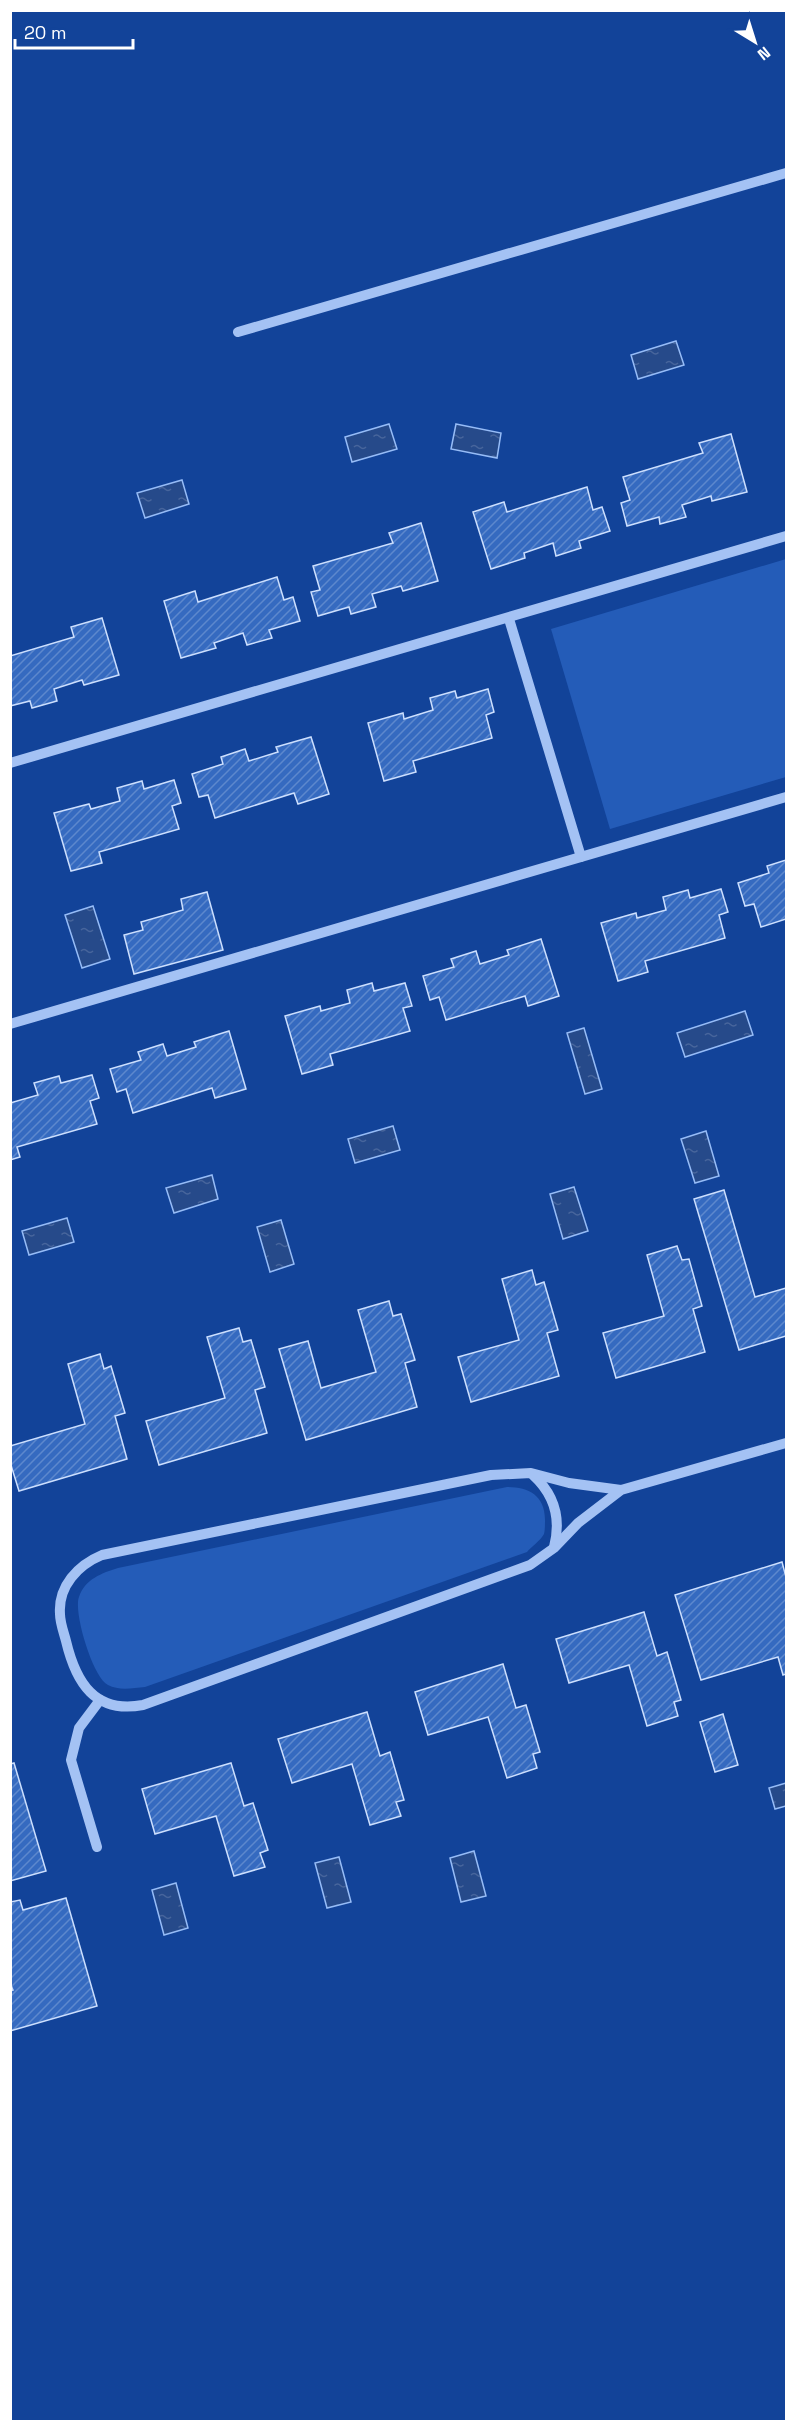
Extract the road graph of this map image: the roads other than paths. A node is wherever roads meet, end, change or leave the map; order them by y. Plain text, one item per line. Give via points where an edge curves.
1 (786, 173) edge
2 (238, 332) dead end
3 (786, 536) edge
4 (509, 618) junction
5 (10, 764) edge
6 (786, 797) edge
7 (581, 857) junction
8 (10, 1024) edge
9 (786, 1443) edge
10 (531, 1473) junction
11 (621, 1490) junction
12 (554, 1548) junction
13 (100, 1700) junction
14 (97, 1847) dead end

1 - 2 street
3 - 4 street
4 - 5 street
4 - 7 street
6 - 7 street
7 - 8 street
9 - 11 street
10 - 11 street
10 - 12 street via 555,1507 558,1534
10 - 13 street via 491,1475 91,1560 67,1583 60,1615 72,1666 86,1690
11 - 12 street via 578,1523
12 - 13 street via 512,1573 143,1705 129,1708
13 - 14 street via 79,1728 72,1760

